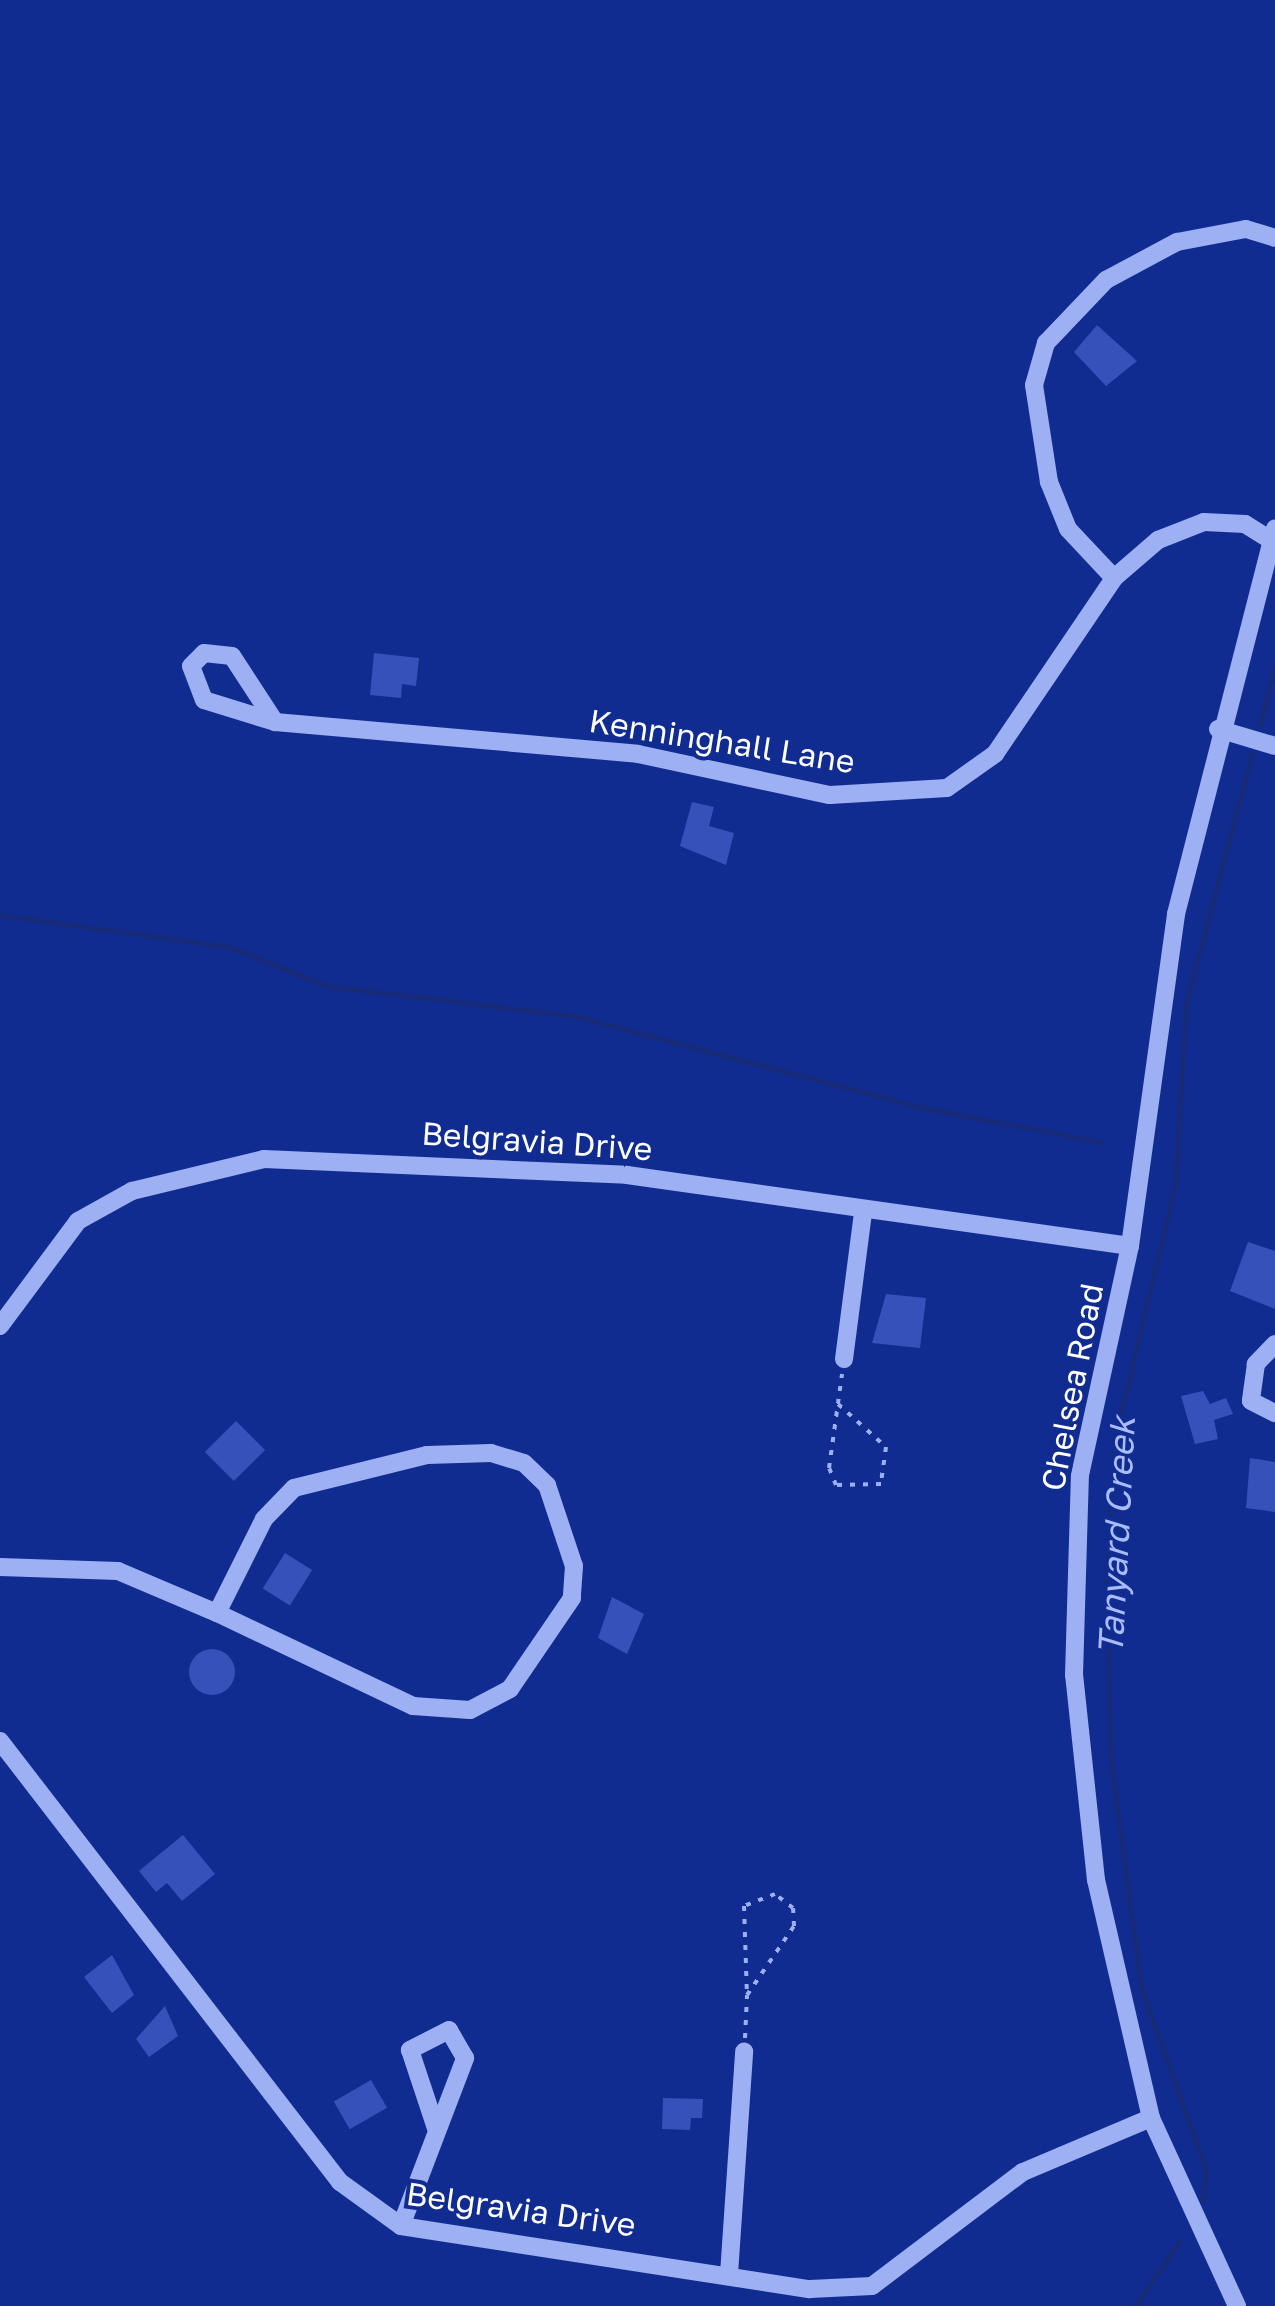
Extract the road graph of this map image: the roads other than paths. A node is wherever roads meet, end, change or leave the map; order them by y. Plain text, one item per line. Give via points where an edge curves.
1 (1275, 238) edge
2 (1274, 538) edge
3 (1114, 578) junction
4 (276, 722) junction
5 (1218, 729) junction
6 (1275, 746) edge
7 (863, 1213) junction
8 (1130, 1246) junction
9 (0, 1326) edge
10 (1275, 1344) edge
11 (844, 1359) road end
12 (1275, 1413) edge
13 (0, 1567) edge
14 (217, 1613) junction
15 (0, 1741) edge
16 (744, 2052) road end
17 (1152, 2118) junction
18 (436, 2128) junction
19 (401, 2226) junction
20 (730, 2274) junction
21 (1226, 2302) edge

1 - 3 street via 1246,230 1177,242 1106,280 1046,343 1034,385 1049,482 1068,529
2 - 3 street, Kenninghall Lane via 1245,524 1204,522 1158,540
2 - 5 street, Chelsea Road
3 - 4 street, Kenninghall Lane via 995,754 947,788 830,795 638,754
4 - 4 street, Kenninghall Lane via 204,700 191,666 204,653 232,656
5 - 6 street
5 - 8 street, Chelsea Road via 1176,914
7 - 8 street, Belgravia Drive
7 - 9 street, Belgravia Drive via 557,1168 264,1160 132,1192 78,1221
7 - 11 street
8 - 17 street, Chelsea Road via 1080,1474 1074,1676 1096,1880
10 - 12 street via 1256,1364 1251,1401
13 - 14 street via 118,1571
14 - 14 street via 264,1519 294,1488 427,1455 491,1453 524,1463 547,1486 574,1566 572,1598 538,1653 510,1689 470,1710 413,1706
15 - 19 street, Belgravia Drive via 340,2182
16 - 20 street
17 - 20 street, Belgravia Drive via 1023,2172 872,2286 810,2289
17 - 21 street, Chelsea Road
18 - 18 street via 465,2058 449,2030 410,2050
18 - 19 street
19 - 20 street, Belgravia Drive

